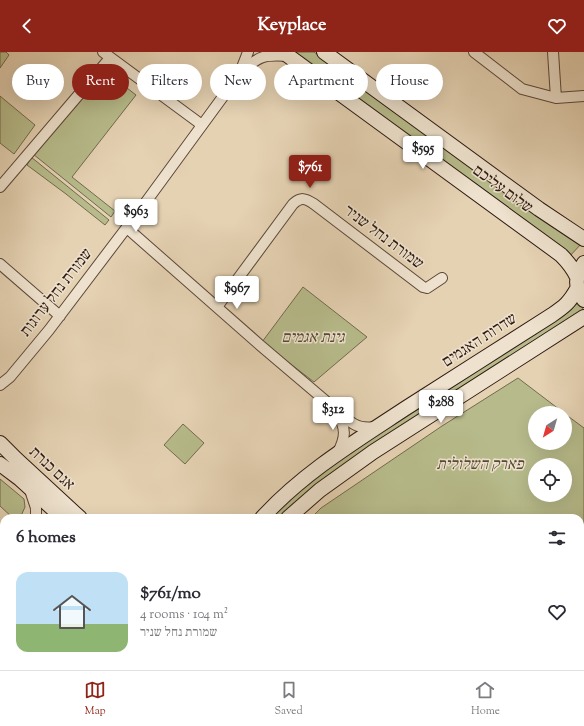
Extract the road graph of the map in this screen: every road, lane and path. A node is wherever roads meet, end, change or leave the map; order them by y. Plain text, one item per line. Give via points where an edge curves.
1 (248, 52) edge
2 (324, 52) edge
3 (474, 52) edge
4 (553, 52) edge
5 (286, 54) edge
6 (107, 55) edge
7 (244, 64) edge
8 (251, 64) edge
9 (584, 96) edge
10 (556, 98) junction
11 (220, 100) edge
12 (202, 125) junction
13 (0, 187) edge
14 (127, 228) junction
15 (584, 239) edge
16 (584, 263) edge
17 (0, 264) edge
18 (442, 278) dead end
19 (579, 289) edge
20 (217, 307) junction
21 (60, 316) junction
22 (584, 317) edge
23 (10, 377) junction
24 (0, 385) edge
25 (0, 392) edge
26 (334, 408) junction
27 (377, 427) junction
28 (0, 443) edge
29 (338, 454) junction
30 (0, 464) edge
31 (30, 488) junction
32 (36, 514) edge
33 (59, 514) edge
34 (76, 514) edge
35 (266, 514) edge
36 (293, 514) edge

1 - 7 street, שמורת נחל ערוגות
2 - 15 street, שלום עליכם
3 - 10 street via 522,89
4 - 10 street
5 - 8 street, שמורת נחל ערוגות via 264,56
5 - 19 street, שלום עליכם via 561,255 573,268
6 - 12 street
6 - 13 street
9 - 10 street
11 - 12 street, שמורת נחל ערוגות
12 - 14 street, שמורת נחל ערוגות
14 - 20 street
14 - 21 street, שמורת נחל ערוגות
16 - 19 street, שדרות האגמים via 579,270
17 - 21 street
18 - 20 street, שמורת נחל שניר via 427,288 423,287 314,204 302,198 293,204
19 - 27 street, שדרות האגמים via 566,305 552,315
20 - 26 street
21 - 23 street, שמורת נחל ערוגות
22 - 36 street via 373,452 320,490
23 - 24 street, שמורת נחל ערוגות
23 - 25 street, שמורת נחל ערוגות
26 - 27 street via 353,424 360,427
26 - 29 street via 344,430
27 - 29 street, שדרות האגמים
28 - 34 street, אגם כנרת
29 - 35 street, שדרות האגמים via 320,466
30 - 31 street, אגם כנרת
31 - 32 street
31 - 33 street, אגם כנרת

